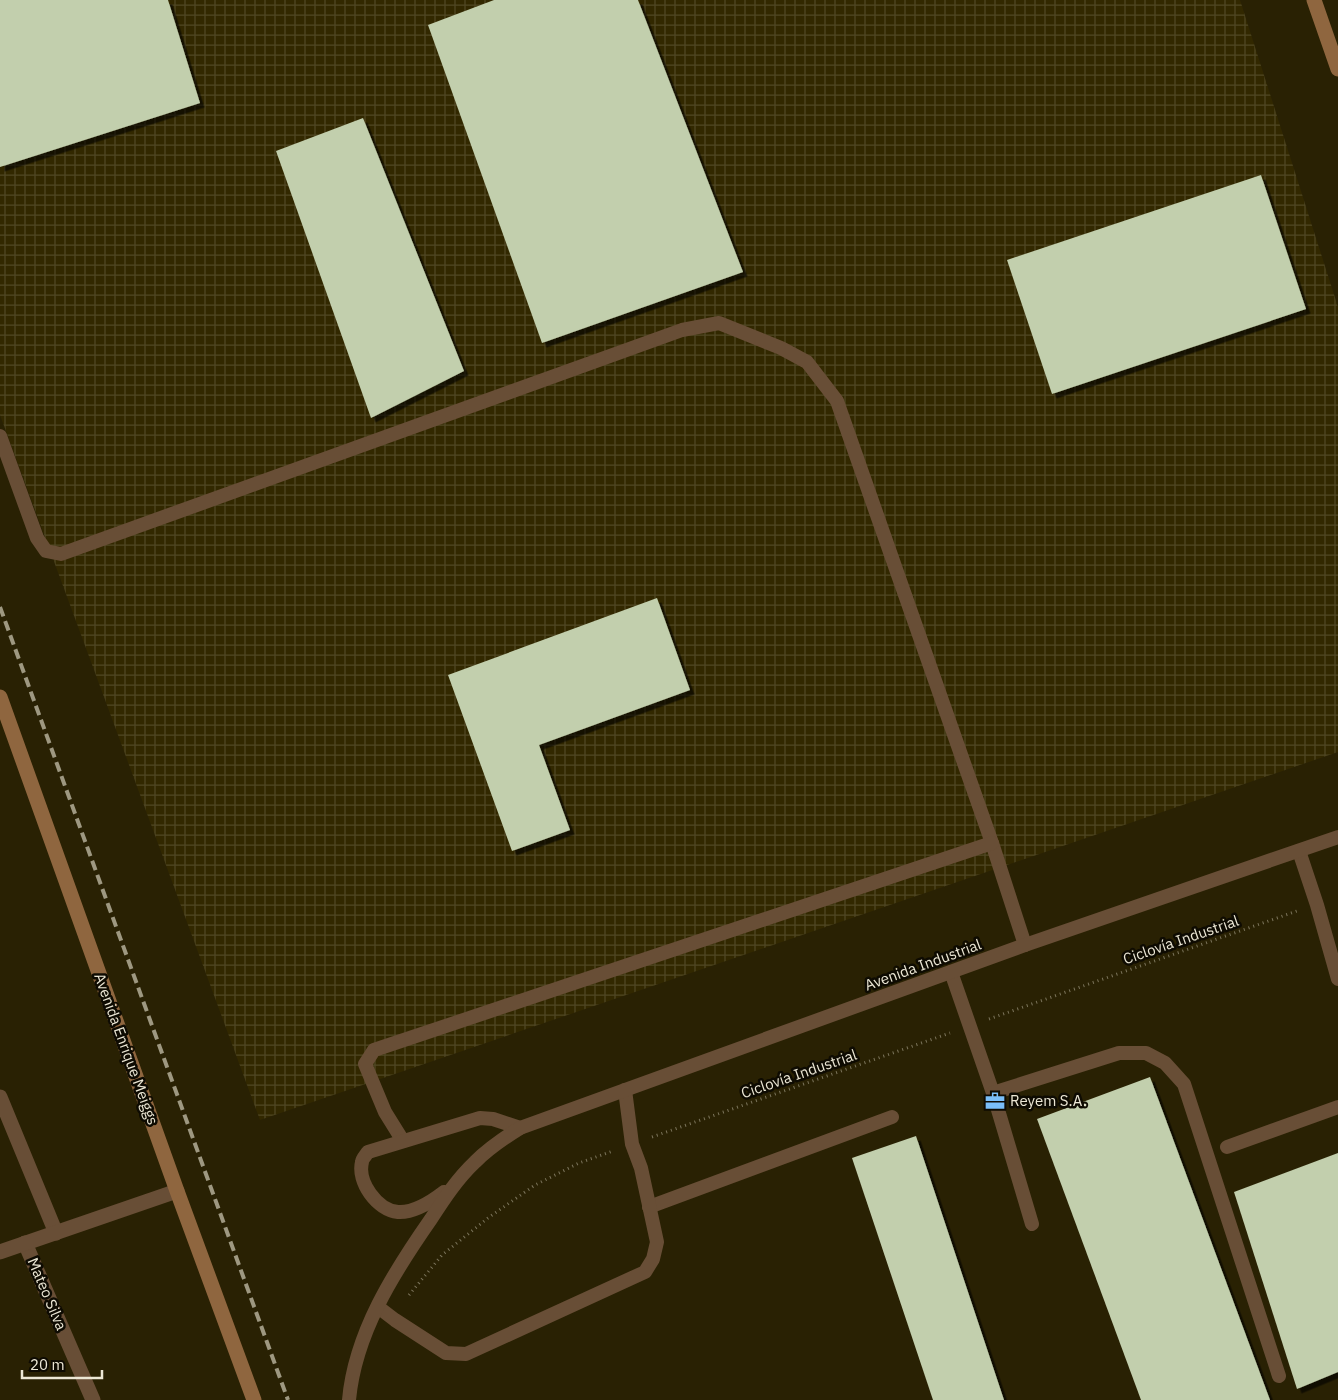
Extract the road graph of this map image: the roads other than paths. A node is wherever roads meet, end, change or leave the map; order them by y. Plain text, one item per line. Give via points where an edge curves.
1 (1314, 0) edge
2 (1338, 69) edge
3 (0, 436) edge
4 (0, 697) edge
5 (1338, 837) edge
6 (992, 844) junction
7 (1299, 851) junction
8 (1025, 945) junction
9 (951, 972) junction
10 (1338, 980) edge
11 (625, 1090) junction
12 (993, 1093) junction
13 (0, 1097) edge
14 (1338, 1107) edge
15 (892, 1117) dead end
16 (520, 1128) junction
17 (403, 1142) junction
18 (1227, 1147) dead end
19 (454, 1184) junction
20 (177, 1191) junction
21 (649, 1207) junction
22 (1032, 1224) dead end
23 (56, 1233) junction
24 (25, 1243) junction
25 (0, 1252) edge
26 (378, 1307) junction
27 (1278, 1376) dead end
28 (93, 1400) edge
29 (254, 1400) edge
30 (349, 1400) edge

1 - 2 street
3 - 6 lane via 37,538 46,550 62,554 682,330 719,323 728,326 807,362 837,401
4 - 20 street, Avenida Enrique Meiggs
5 - 7 lane, Avenida Industrial
6 - 8 lane
6 - 17 lane via 374,1050 365,1064 385,1112
7 - 8 lane, Avenida Industrial
7 - 10 lane
8 - 9 lane, Avenida Industrial
9 - 11 lane, Avenida Industrial
9 - 12 lane
11 - 16 lane, Avenida Industrial
11 - 21 lane via 632,1144
12 - 22 lane
12 - 27 lane via 1119,1053 1146,1053 1165,1063 1184,1084
13 - 23 street
14 - 18 lane
15 - 21 lane
16 - 17 lane via 480,1118
16 - 19 lane, Avenida Industrial via 495,1144
17 - 19 lane via 368,1152 362,1161 361,1174 375,1200 398,1212 415,1209
19 - 26 lane via 404,1259
20 - 23 street
20 - 29 street, Avenida Enrique Meiggs
21 - 26 lane via 657,1242 653,1259 645,1272 466,1354 446,1353
23 - 24 street
24 - 25 street
24 - 28 street, Mateo Silva
26 - 30 lane via 366,1329 357,1357

